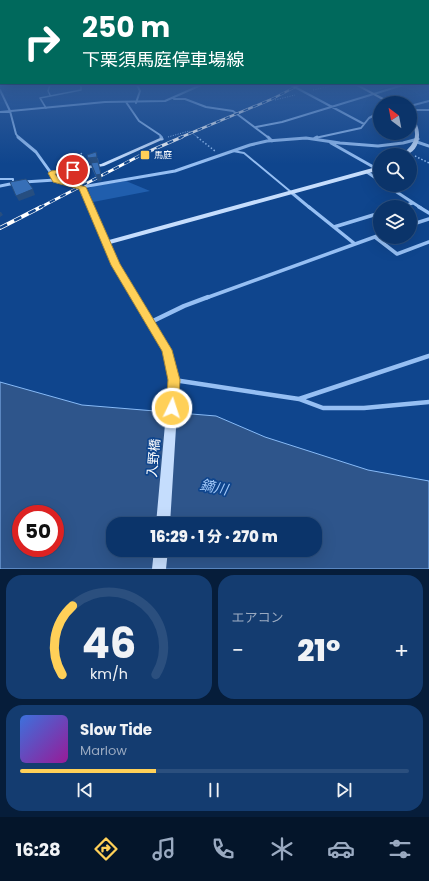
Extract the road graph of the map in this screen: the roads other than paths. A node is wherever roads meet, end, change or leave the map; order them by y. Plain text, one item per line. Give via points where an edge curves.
1 (10, 111) edge
2 (133, 112) edge
3 (234, 112) edge
4 (315, 112) edge
5 (342, 112) edge
6 (373, 116) edge
7 (364, 124) junction
8 (256, 127) junction
9 (417, 133) edge
10 (313, 138) junction
11 (162, 139) joint
12 (418, 140) junction
13 (272, 141) junction
14 (329, 142) junction
15 (429, 146) edge
16 (412, 148) edge
17 (233, 151) junction
18 (373, 165) edge
19 (85, 168) junction
20 (373, 170) edge
21 (367, 172) junction
22 (51, 173) junction
23 (373, 176) edge
24 (0, 179) edge
25 (55, 180) junction
26 (13, 183) junction
27 (84, 184) junction
28 (0, 186) edge
29 (397, 192) edge
30 (292, 193) junction
31 (409, 200) edge
32 (417, 205) edge
33 (429, 213) edge
34 (373, 215) edge
35 (429, 219) edge
36 (417, 223) edge
37 (334, 227) junction
38 (373, 238) edge
39 (429, 242) edge
40 (106, 243) junction
41 (356, 244) junction
42 (384, 244) edge
43 (151, 322) junction
44 (429, 356) edge
45 (174, 380) junction
46 (298, 399) junction
47 (429, 402) edge
48 (164, 517) edge
49 (160, 557) edge
50 (159, 569) edge

1 - 22 street via 19,139 36,152
2 - 11 street via 139,121
3 - 8 street
4 - 8 street
5 - 7 street
6 - 7 street
7 - 10 street via 362,128
8 - 13 street
9 - 12 main road
10 - 13 street
10 - 14 street
11 - 19 main road via 110,162
12 - 14 street via 378,146
12 - 15 street
12 - 16 main road
13 - 17 street
14 - 18 street
17 - 27 street via 174,171
17 - 30 lane via 244,153
19 - 22 main road
19 - 27 street
20 - 21 main road
21 - 23 street
21 - 30 main road
22 - 25 main road
24 - 26 lane via 13,179
25 - 26 street
25 - 27 main road
26 - 28 street
27 - 40 main road, 入野橋
29 - 31 street
30 - 37 street
30 - 40 main road
32 - 33 street
34 - 37 street
35 - 36 street
37 - 41 street
38 - 41 street
39 - 42 street via 397,254
40 - 43 main road, 入野橋 via 116,265
41 - 43 street via 184,306
43 - 45 main road, 入野橋 via 167,350
44 - 46 street
45 - 46 street
45 - 48 main road, 入野橋
46 - 47 street via 323,408 364,408
49 - 50 main road

